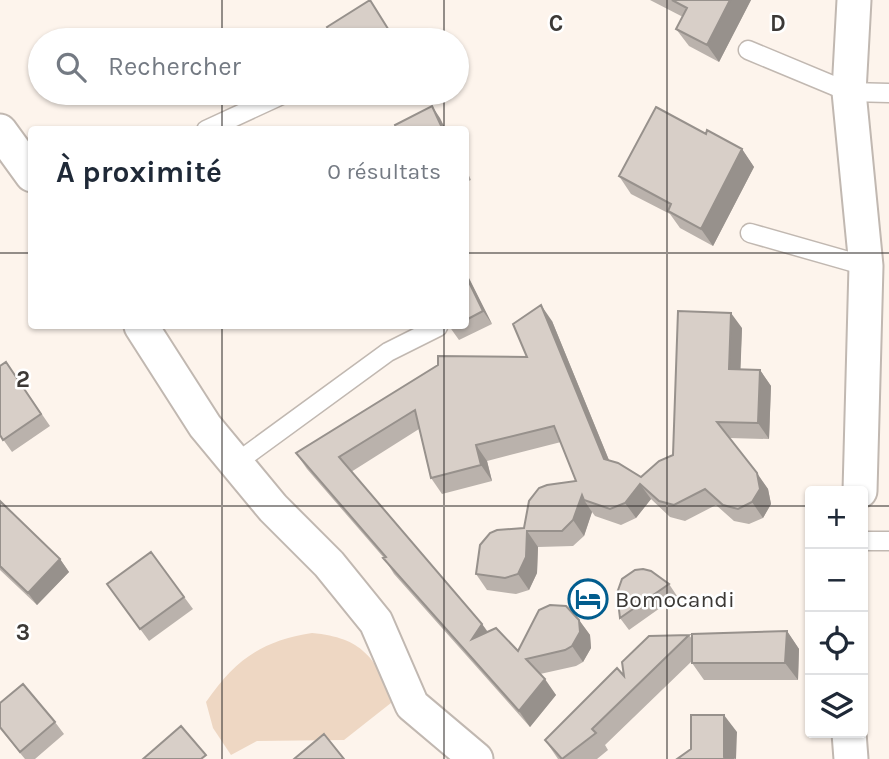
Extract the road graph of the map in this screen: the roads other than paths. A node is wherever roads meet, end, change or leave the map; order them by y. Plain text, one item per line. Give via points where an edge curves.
1 (854, 0) edge
2 (748, 50) dead end
3 (849, 92) junction
4 (889, 93) edge
5 (260, 105) edge
6 (215, 126) edge
7 (0, 131) edge
8 (28, 170) edge
9 (750, 233) dead end
10 (866, 265) junction
11 (143, 329) edge
12 (434, 329) edge
13 (236, 463) junction
14 (860, 486) edge
15 (868, 541) edge
16 (889, 541) edge
17 (849, 738) edge
18 (476, 759) edge
19 (851, 759) edge

1 - 3 street
2 - 3 lane
3 - 4 lane
3 - 10 street
5 - 6 lane
7 - 8 street
9 - 10 lane
10 - 14 street
11 - 13 street via 205,426
12 - 13 lane via 388,352
13 - 18 street via 376,622 412,705
15 - 16 lane
17 - 19 street

